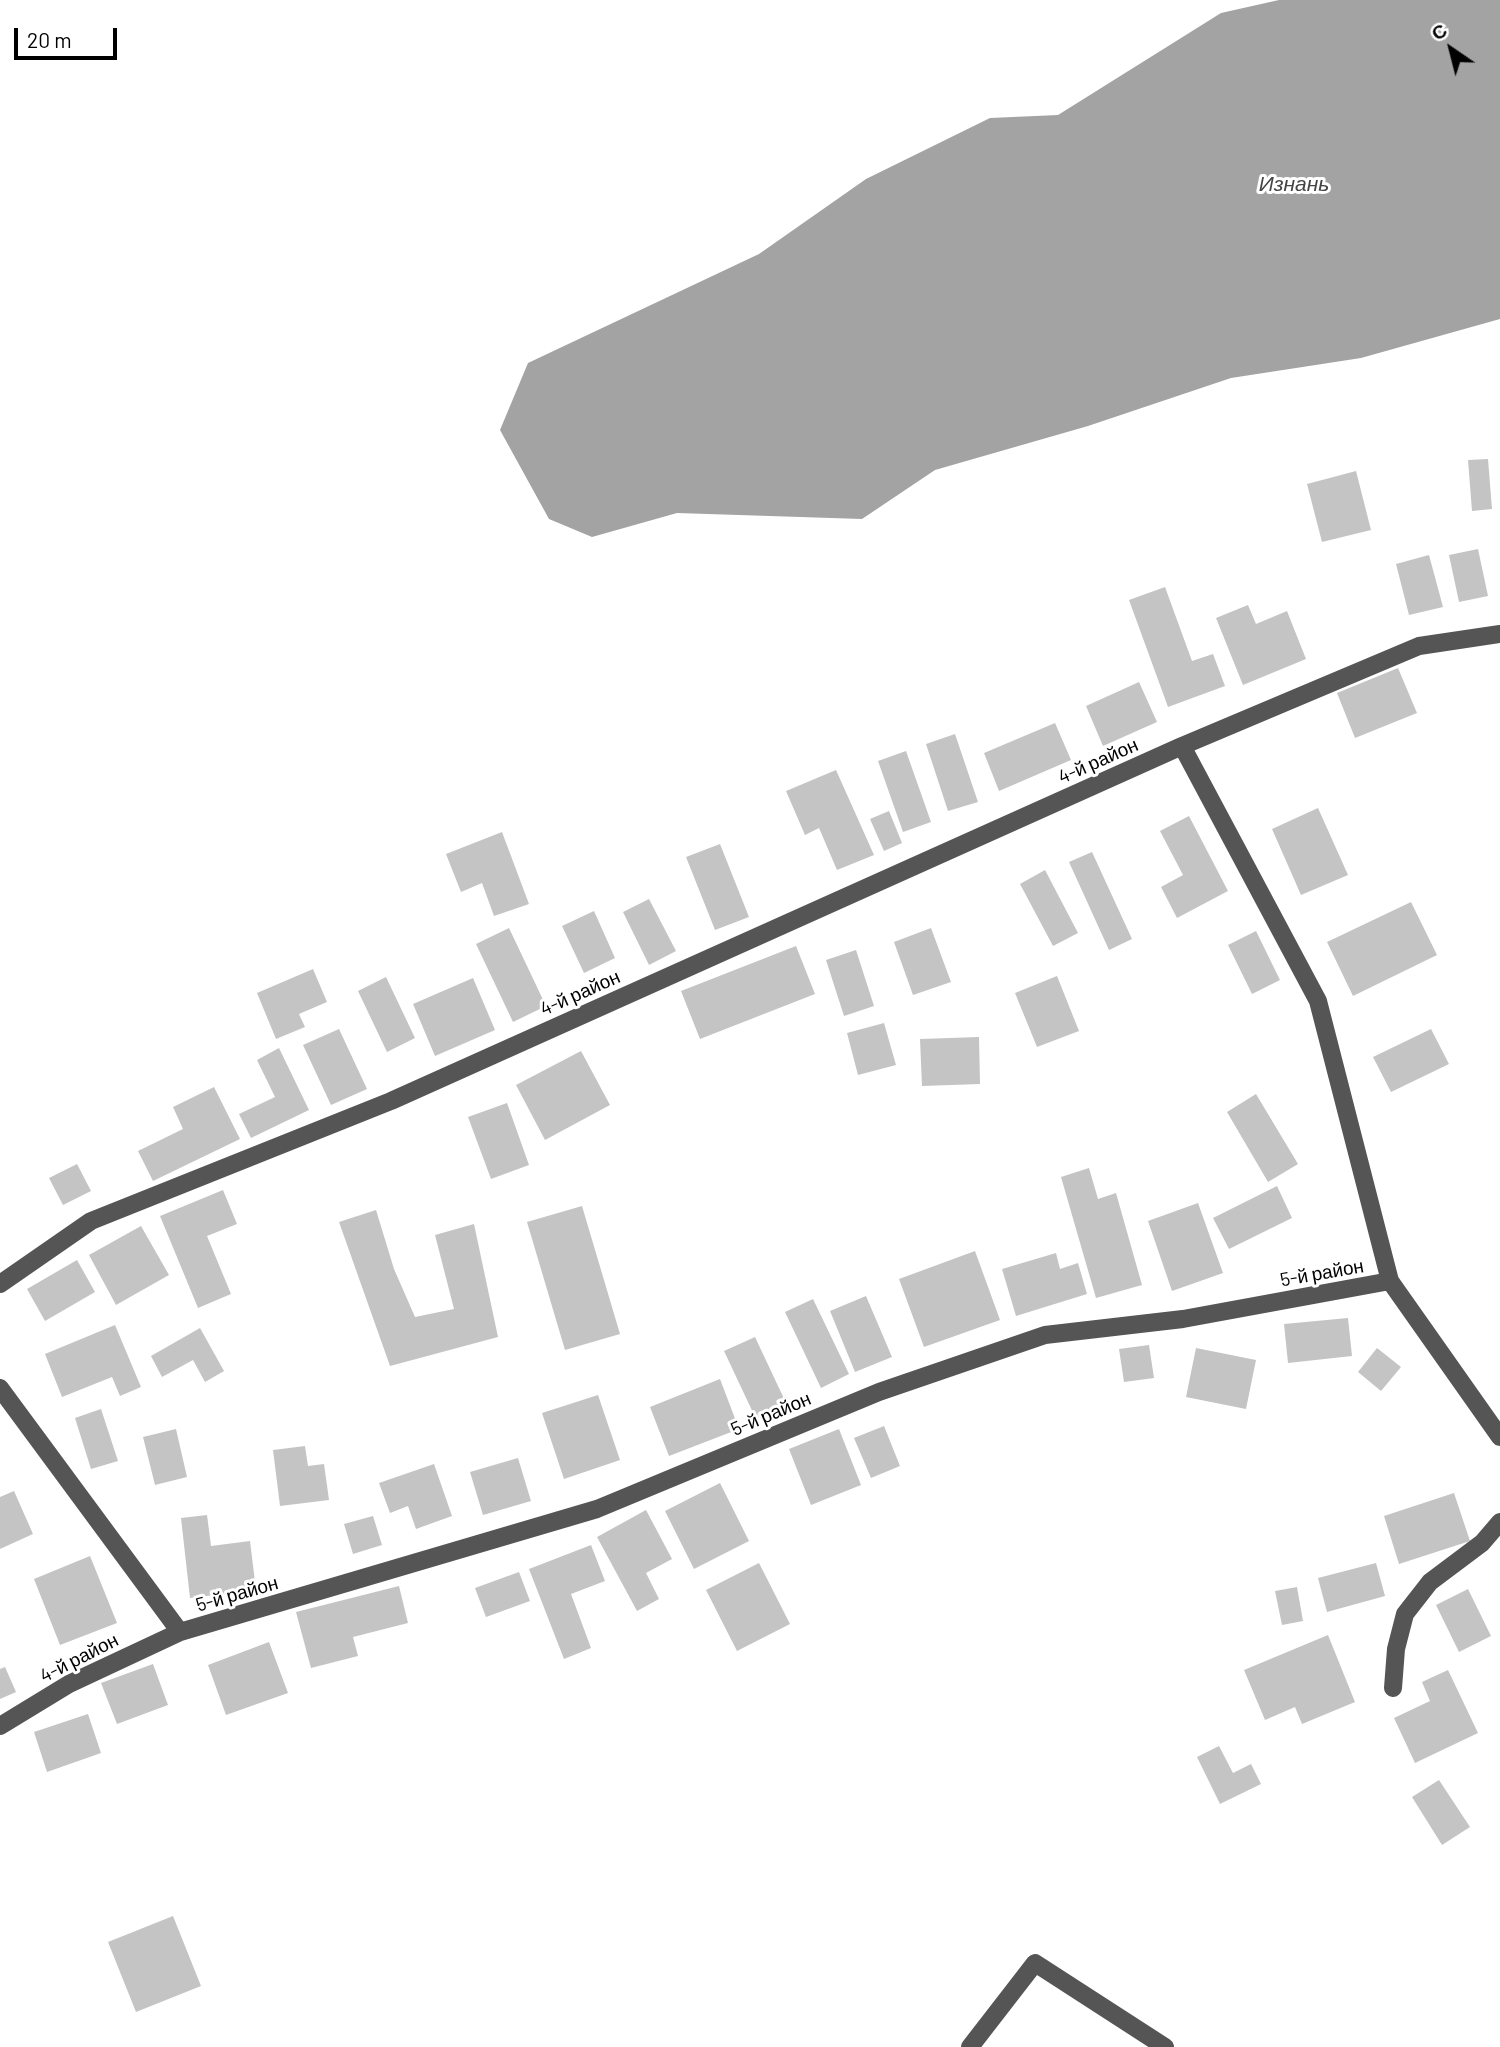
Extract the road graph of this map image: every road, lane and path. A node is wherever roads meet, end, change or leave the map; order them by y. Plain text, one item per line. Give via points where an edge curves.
1 (1500, 634) edge
2 (1182, 746) junction
3 (1390, 1281) junction
4 (0, 1284) edge
5 (0, 1388) edge
6 (1500, 1437) edge
7 (1500, 1522) edge
8 (180, 1632) junction
9 (1393, 1688) dead end
10 (0, 1726) edge
11 (970, 2047) edge
12 (1165, 2047) edge

1 - 2 street, 4-й район via 1419,646
2 - 3 street, 5-й район via 1318,1001
2 - 4 street, 4-й район via 391,1101 91,1221
3 - 6 street, 5-й район
3 - 8 street, 5-й район via 1183,1320 1045,1335 879,1392 597,1508
5 - 8 street
7 - 9 street via 1482,1543 1430,1582 1405,1614
8 - 10 street, 4-й район via 69,1684
11 - 12 street via 1035,1963

